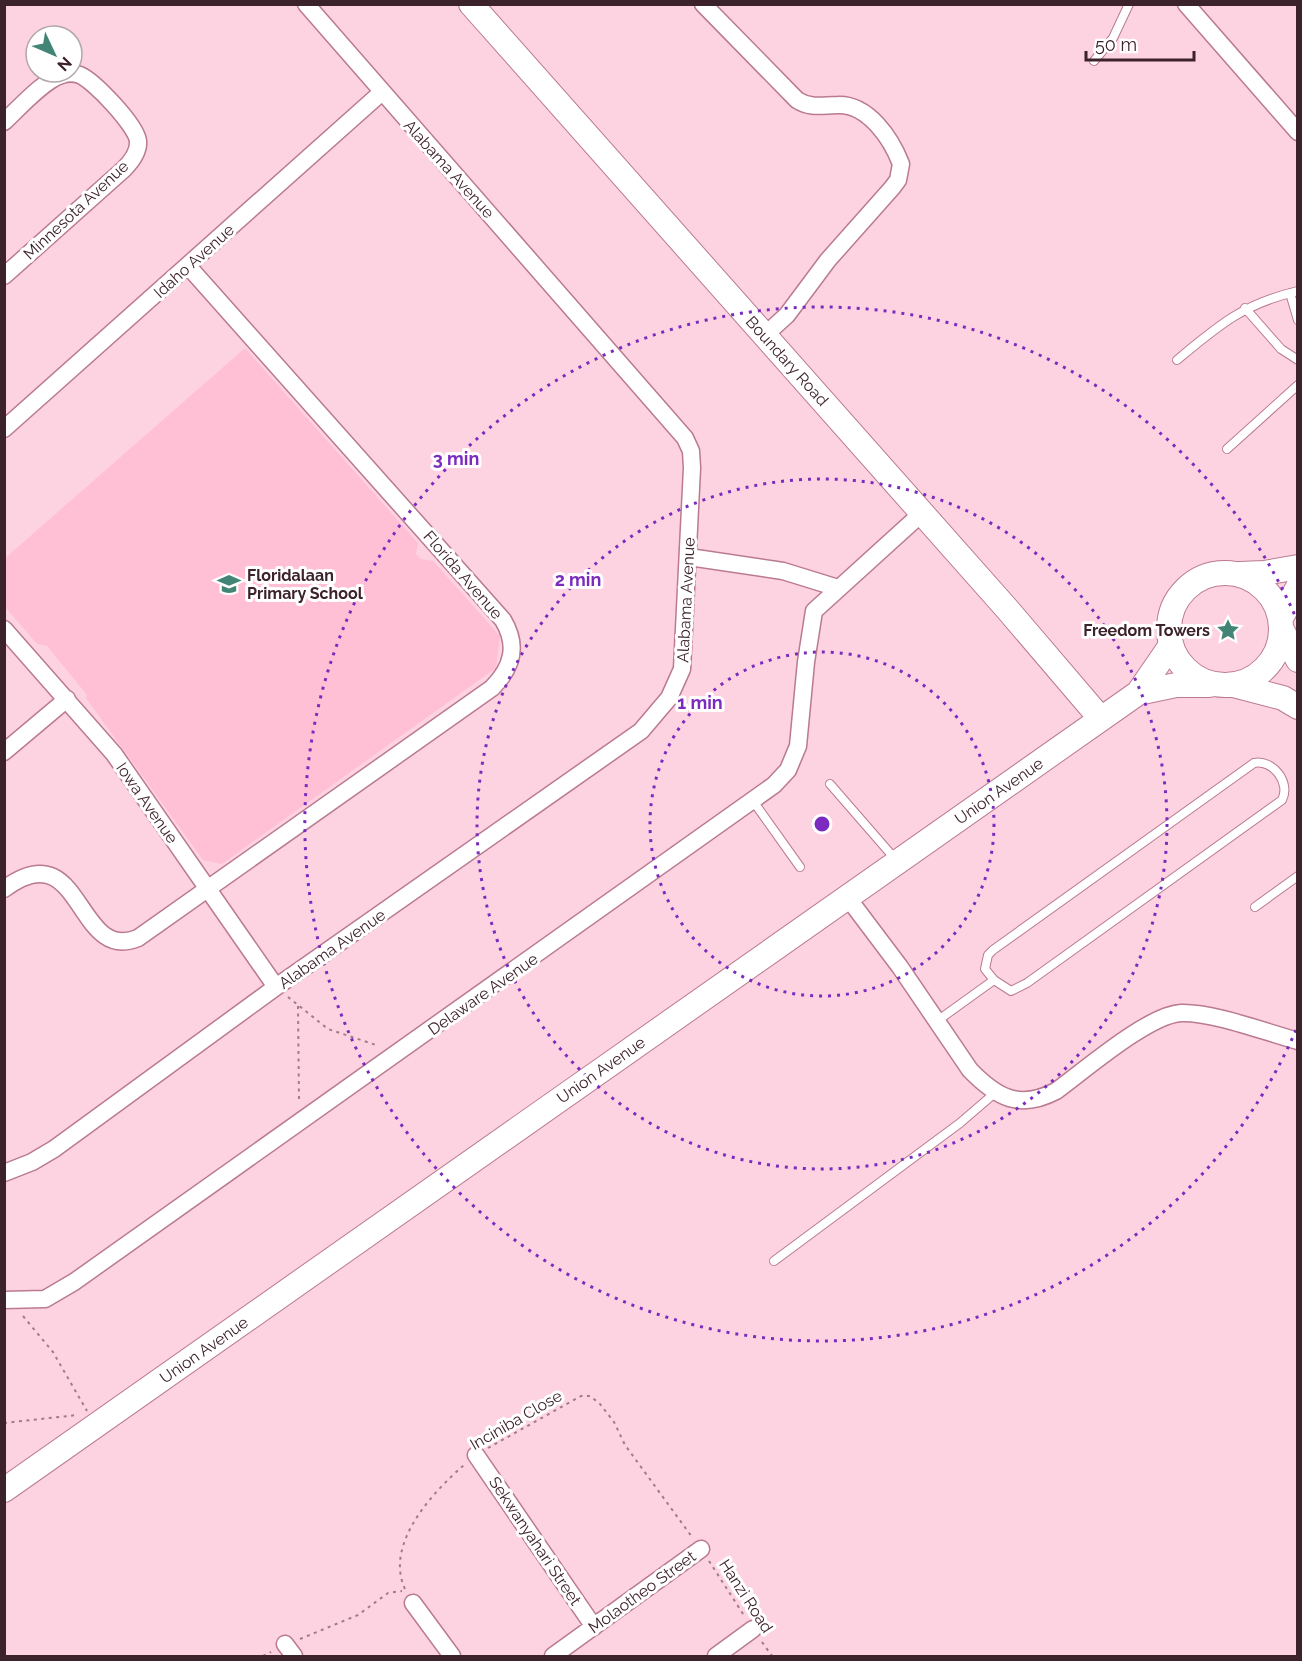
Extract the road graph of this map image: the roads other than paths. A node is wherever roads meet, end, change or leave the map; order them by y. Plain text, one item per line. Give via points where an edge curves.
1 (306, 4) edge
2 (471, 4) edge
3 (703, 4) edge
4 (1129, 4) edge
5 (1186, 4) edge
6 (1094, 61) dead end
7 (382, 92) junction
8 (4, 122) edge
9 (1298, 132) edge
10 (188, 266) junction
11 (4, 276) edge
12 (1294, 292) edge
13 (1245, 308) junction
14 (1298, 320) edge
15 (765, 335) junction
16 (1178, 360) dead end
17 (1298, 360) edge
18 (1298, 385) edge
19 (4, 429) edge
20 (1227, 449) dead end
21 (922, 513) junction
22 (689, 557) junction
23 (1298, 567) edge
24 (1238, 574) junction
25 (1298, 587) edge
26 (838, 588) junction
27 (1281, 624) junction
28 (4, 629) edge
29 (1170, 645) junction
30 (1298, 660) edge
31 (1224, 685) junction
32 (1138, 693) junction
33 (67, 699) junction
34 (1298, 707) edge
35 (1101, 719) junction
36 (4, 752) edge
37 (830, 784) dead end
38 (753, 801) junction
39 (898, 862) junction
40 (800, 867) dead end
41 (1298, 876) edge
42 (4, 889) edge
43 (208, 890) junction
44 (848, 898) junction
45 (1255, 906) dead end
46 (994, 980) junction
47 (276, 987) junction
48 (937, 1021) junction
49 (1298, 1041) edge
50 (996, 1092) junction
51 (4, 1173) edge
52 (774, 1261) dead end
53 (9, 1301) edge
54 (64, 1448) junction
55 (476, 1455) road end
56 (4, 1490) edge
57 (4, 1497) edge
58 (701, 1549) road end
59 (409, 1597) road end
60 (594, 1627) junction
61 (753, 1629) road end
62 (452, 1656) edge
63 (553, 1656) edge
64 (716, 1656) edge

1 - 7 street, Alabama Avenue
2 - 15 street, Boundary Road
3 - 15 street via 797,100 812,106 850,106 866,112 901,164 892,188 828,260 787,315
4 - 6 lane via 1113,38
5 - 9 street
7 - 10 street, Idaho Avenue
7 - 22 street, Alabama Avenue via 679,428 692,456
8 - 11 street, Minnesota Avenue via 55,77 73,74 96,88 130,124 138,141 137,151 124,169
10 - 19 street, Idaho Avenue
10 - 43 street, Florida Avenue via 504,620 513,642 510,664 492,687
12 - 13 lane
12 - 14 lane
13 - 16 lane
13 - 17 lane via 1281,350
15 - 21 street, Boundary Road
18 - 20 lane
21 - 26 street, Delaware Avenue
21 - 35 street, Boundary Road
22 - 26 street via 783,571
22 - 47 street, Alabama Avenue via 682,669 669,698 651,722
23 - 24 street
24 - 27 street via 1266,589 1275,602
24 - 29 street via 1218,573 1199,579 1184,591 1173,607 1168,626
25 - 27 street
26 - 38 street, Delaware Avenue via 819,604 812,620 801,730 794,759 774,785
27 - 30 street
27 - 31 street via 1279,646 1262,672 1249,681
28 - 33 street, Iowa Avenue
29 - 31 street via 1186,671 1199,680
29 - 32 street, Union Avenue
31 - 32 street, Union Avenue via 1176,685
31 - 34 street via 1283,698
32 - 35 street, Union Avenue
33 - 36 street
33 - 43 street, Iowa Avenue via 114,754
35 - 39 street, Union Avenue
37 - 39 lane
38 - 40 lane
38 - 53 street, Delaware Avenue via 62,1290 45,1299
39 - 44 street, Union Avenue
41 - 45 lane
42 - 43 street, Florida Avenue via 31,874 54,876 102,934 121,943 138,938
43 - 47 street, Iowa Avenue
44 - 48 street
44 - 54 street, Union Avenue
46 - 46 lane via 985,969 993,950 1254,763 1263,763 1280,776 1285,791 1282,800 1027,983 1011,991
46 - 48 lane
47 - 51 street, Alabama Avenue via 54,1149
48 - 50 street via 970,1071
49 - 50 street via 1203,1016 1172,1014 1151,1023 1041,1099 1016,1100
50 - 52 lane
54 - 56 street, Union Avenue
54 - 57 street, Union Avenue
55 - 60 street, Sekwanyahari Street
58 - 60 street, Molaotheo Street
59 - 62 street
60 - 63 street, Molaotheo Street
61 - 64 street

